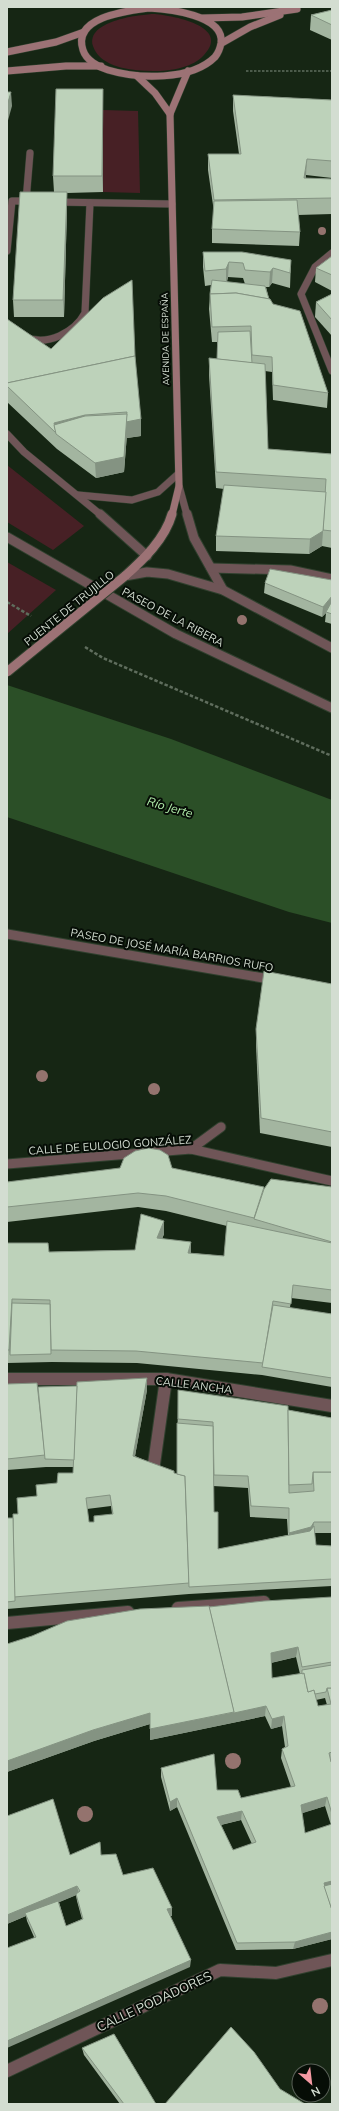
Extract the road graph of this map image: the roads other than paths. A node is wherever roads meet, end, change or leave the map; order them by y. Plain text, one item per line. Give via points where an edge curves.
1 (131, 8) edge
2 (300, 8) edge
3 (187, 10) edge
4 (203, 18) junction
5 (84, 32) junction
6 (222, 43) junction
7 (7, 52) edge
8 (101, 66) junction
9 (188, 71) junction
10 (7, 72) edge
11 (137, 76) junction
12 (170, 114) junction
13 (30, 153) dead end
14 (26, 201) junction
15 (90, 203) junction
16 (172, 204) junction
17 (7, 251) edge
18 (332, 253) edge
19 (7, 324) edge
20 (332, 371) edge
21 (7, 434) edge
22 (178, 474) junction
23 (179, 486) junction
24 (78, 495) junction
25 (7, 537) edge
26 (147, 556) junction
27 (211, 568) junction
28 (125, 576) junction
29 (332, 579) edge
30 (223, 590) junction
31 (332, 648) edge
32 (7, 672) edge
33 (332, 708) edge
34 (7, 934) edge
35 (286, 982) edge
36 (221, 1127) dead end
37 (191, 1149) junction
38 (7, 1164) edge
39 (332, 1181) edge
40 (7, 1379) edge
41 (166, 1380) junction
42 (332, 1406) edge
43 (154, 1464) edge
44 (278, 1602) edge
45 (162, 1609) edge
46 (139, 1611) edge
47 (7, 1623) edge
48 (332, 1960) edge
49 (7, 2070) edge

1 - 3 main road
1 - 5 main road via 93,22
2 - 4 main road via 242,17
2 - 6 main road via 250,27
3 - 4 main road
4 - 6 main road via 220,34
5 - 7 main road via 56,42
5 - 8 main road via 80,43 84,54
6 - 9 main road via 219,52 211,60
8 - 10 main road via 66,66
8 - 11 main road
9 - 11 main road via 161,76
9 - 12 main road, AVENIDA DE ESPAÑA
11 - 12 main road via 155,93
12 - 16 main road, AVENIDA DE ESPAÑA
13 - 14 street
14 - 15 street
14 - 17 street via 12,201
15 - 16 street
15 - 19 street via 85,313 81,323 70,332 46,340 26,338
16 - 22 main road, AVENIDA DE ESPAÑA
18 - 20 street via 315,267 301,294
21 - 24 street via 24,452
22 - 23 main road, AVENIDA DE ESPAÑA
22 - 24 street via 158,492 132,500
23 - 26 main road, AVENIDA DE ESPAÑA via 170,521
23 - 27 street via 194,538
24 - 26 street
25 - 33 street, PASEO DE LA RIBERA via 176,634
26 - 28 main road, PUENTE DE TRUJILLO
27 - 29 street via 290,570
27 - 30 street
28 - 30 street via 147,572 168,574
28 - 32 main road, PUENTE DE TRUJILLO, bridge
30 - 31 street
34 - 35 street, PASEO DE JOSÉ MARÍA BARRIOS RUFO
36 - 37 street
37 - 38 street, CALLE DE EULOGIO GONZÁLEZ
37 - 39 street, CALLE DE EULOGIO GONZÁLEZ
40 - 41 street, CALLE ANCHA
41 - 42 street, CALLE ANCHA
41 - 43 street
44 - 45 street
46 - 47 street
48 - 49 street, CALLE PODADORES via 276,1973 220,1970

